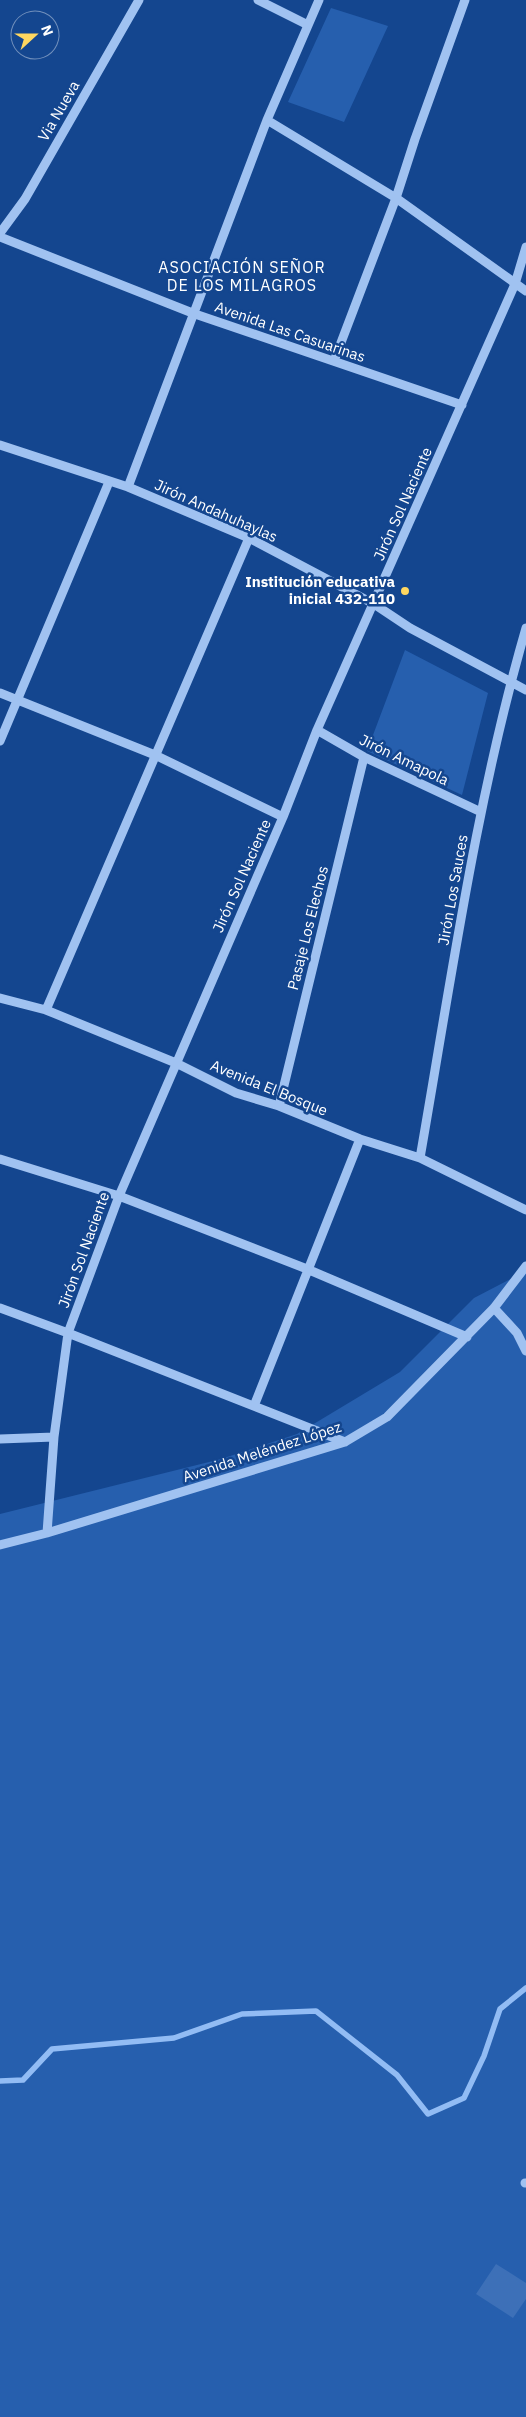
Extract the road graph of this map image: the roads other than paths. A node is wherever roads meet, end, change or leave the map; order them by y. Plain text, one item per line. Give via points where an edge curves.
1 (138, 0) edge
2 (258, 0) edge
3 (319, 0) edge
4 (465, 0) edge
5 (308, 25) junction
6 (267, 120) junction
7 (396, 198) junction
8 (0, 233) edge
9 (0, 237) edge
10 (526, 247) edge
11 (515, 284) junction
12 (526, 291) edge
13 (195, 314) junction
14 (334, 361) junction
15 (462, 405) junction
16 (0, 445) edge
17 (108, 482) junction
18 (128, 487) junction
19 (249, 538) junction
20 (374, 604) junction
21 (526, 628) edge
22 (511, 681) junction
23 (526, 690) edge
24 (0, 693) edge
25 (17, 700) junction
26 (317, 730) junction
27 (0, 741) edge
28 (155, 755) junction
29 (364, 757) junction
30 (481, 812) junction
31 (283, 817) junction
32 (0, 998) edge
33 (46, 1010) junction
34 (176, 1063) junction
35 (279, 1106) junction
36 (360, 1139) junction
37 (420, 1158) junction
38 (0, 1159) edge
39 (118, 1196) junction
40 (526, 1210) edge
41 (526, 1266) edge
42 (307, 1270) junction
43 (0, 1308) edge
44 (494, 1308) junction
45 (68, 1333) junction
46 (467, 1337) junction
47 (526, 1351) edge
48 (254, 1406) junction
49 (54, 1437) junction
50 (0, 1439) edge
51 (345, 1442) junction
52 (47, 1533) junction
53 (0, 1545) edge

1 - 8 street, Via Nueva via 25,199
2 - 5 street
3 - 5 street
4 - 7 street
5 - 6 street
6 - 7 street
6 - 13 street
7 - 11 street
7 - 14 street
9 - 13 street, Avenida Las Casuarinas
10 - 11 street, Jirón Sol Naciente
11 - 12 street
11 - 15 street, Jirón Sol Naciente
13 - 14 street, Avenida Las Casuarinas
13 - 18 street
14 - 15 street, Avenida Las Casuarinas
15 - 20 street, Jirón Sol Naciente
16 - 17 street, Jirón Andahuhaylas
17 - 18 street, Jirón Andahuhaylas
17 - 25 street
18 - 19 street, Jirón Andahuhaylas
19 - 20 street, Jirón Andahuhaylas
19 - 28 street
20 - 22 street, Jirón Andahuhaylas via 410,628
20 - 26 street, Jirón Sol Naciente
21 - 22 street, Jirón Los Sauces
22 - 23 street, Jirón Andahuhaylas
22 - 30 street, Jirón Los Sauces
24 - 25 street
25 - 27 street
25 - 28 street
26 - 29 street, Jirón Amapola
26 - 31 street, Jirón Sol Naciente
28 - 31 street
28 - 33 street
29 - 30 street, Jirón Amapola
29 - 35 street, Pasaje Los Elechos
30 - 37 street, Jirón Los Sauces
31 - 34 street, Jirón Sol Naciente
32 - 33 street, Avenida El Bosque
33 - 34 street, Avenida El Bosque
34 - 35 street, Avenida El Bosque via 236,1093
34 - 39 street, Jirón Sol Naciente
35 - 36 street, Avenida El Bosque
36 - 37 street, Avenida El Bosque
36 - 42 street
37 - 40 street, Avenida El Bosque
38 - 39 street
39 - 42 street
39 - 45 street, Jirón Sol Naciente
41 - 44 street, Avenida Meléndez López
42 - 46 street
42 - 48 street
43 - 45 street
44 - 46 street, Avenida Meléndez López
44 - 47 street via 517,1333
45 - 48 street
45 - 49 street, Jirón Sol Naciente
46 - 51 street, Avenida Meléndez López via 387,1417
48 - 51 street
49 - 50 street
49 - 52 street, Jirón Sol Naciente
51 - 52 street, Avenida Meléndez López
52 - 53 street, Avenida Meléndez López

